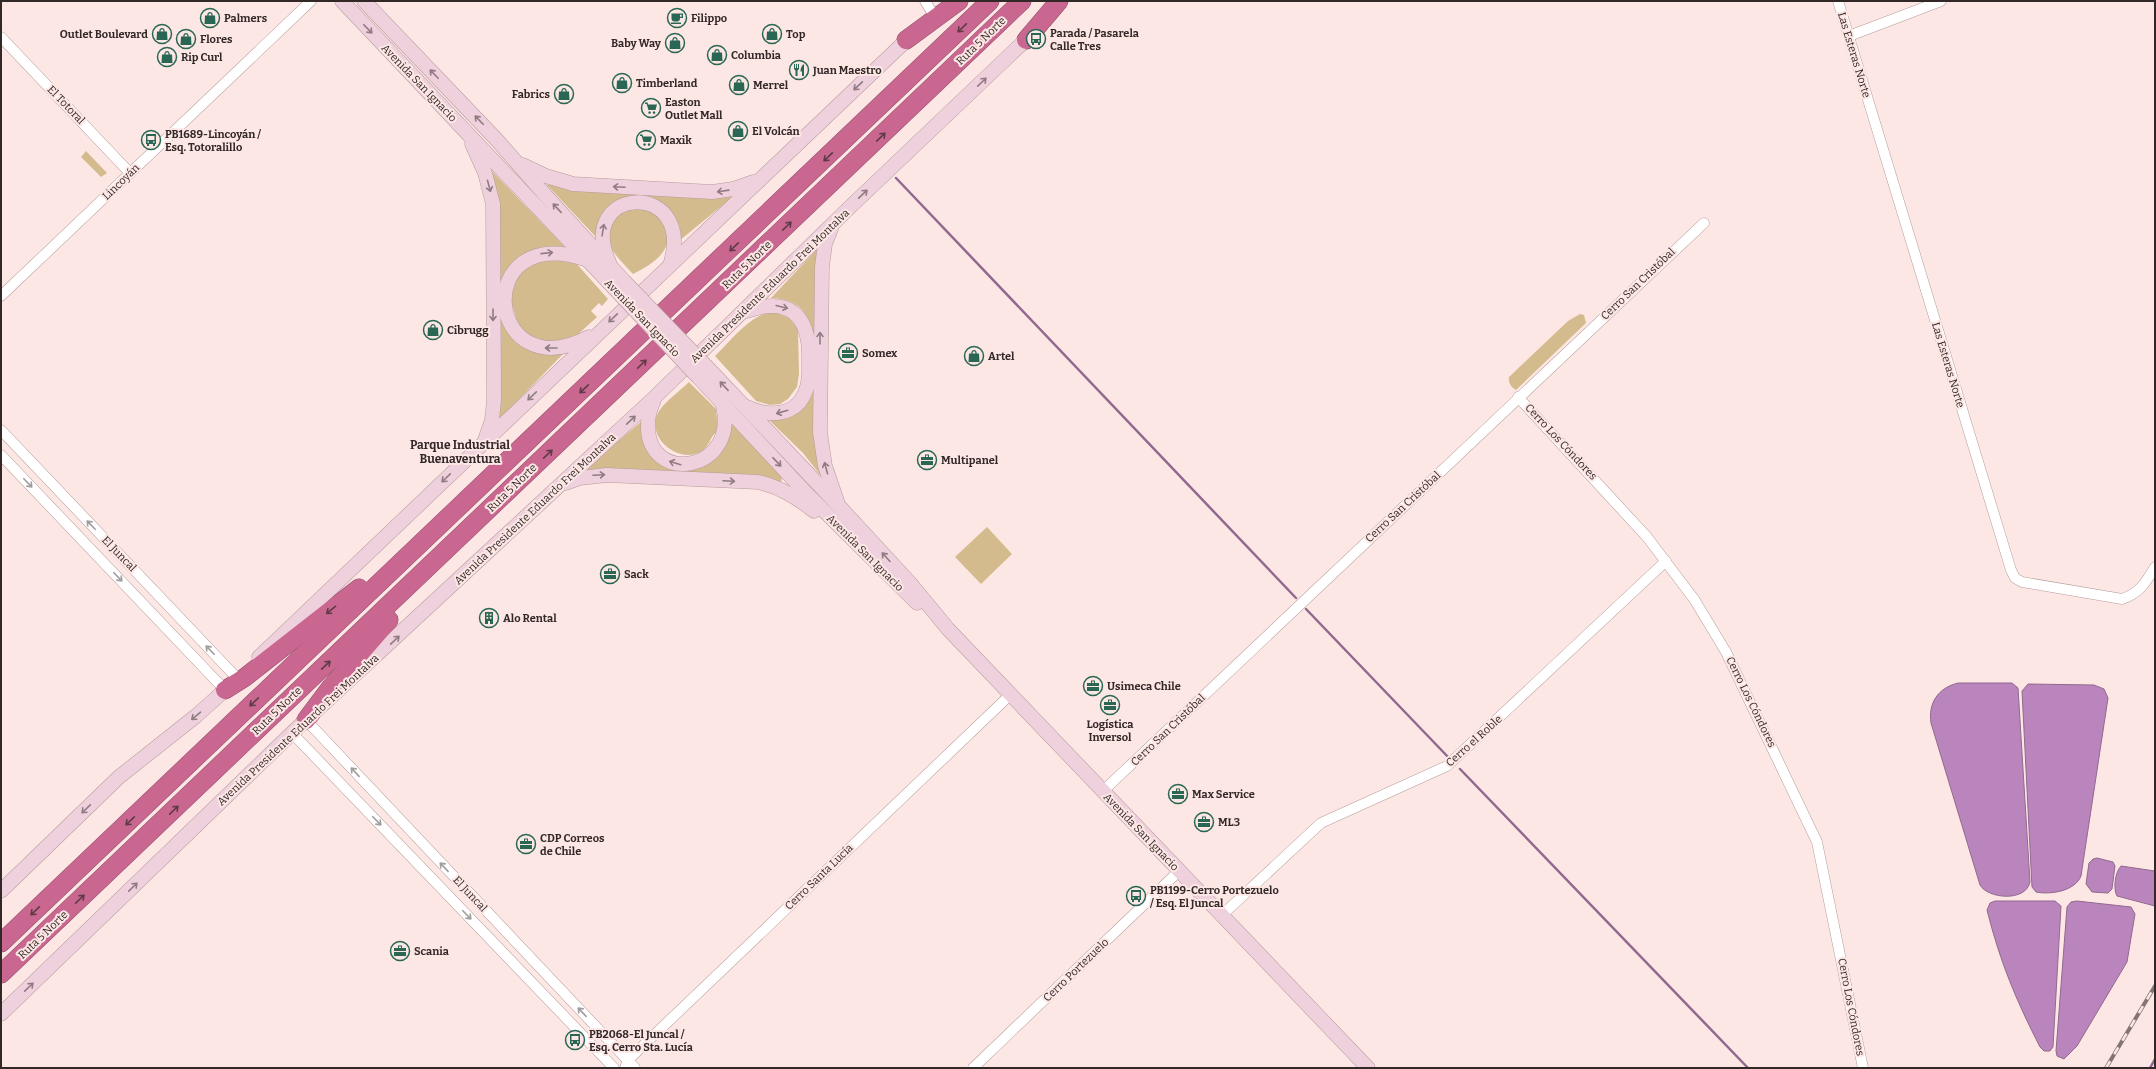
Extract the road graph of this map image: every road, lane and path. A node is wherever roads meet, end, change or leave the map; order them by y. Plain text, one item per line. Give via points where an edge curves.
1 (311, 1) edge
2 (342, 1) edge
3 (364, 1) edge
4 (924, 1) edge
5 (947, 1) edge
6 (959, 1) edge
7 (990, 1) edge
8 (1022, 1) edge
9 (1059, 1) edge
10 (1066, 1) edge
11 (1838, 1) edge
12 (1942, 1) edge
13 (933, 14) junction
14 (1849, 36) junction
15 (1, 37) edge
16 (906, 40) junction
17 (1026, 40) junction
18 (466, 132) junction
19 (496, 139) junction
20 (484, 150) junction
21 (515, 159) junction
22 (130, 173) junction
23 (760, 178) junction
24 (836, 222) junction
25 (1704, 223) dead end
26 (585, 259) junction
27 (671, 262) junction
28 (612, 267) junction
29 (619, 285) junction
30 (1, 296) edge
31 (744, 312) junction
32 (600, 331) junction
33 (703, 372) junction
34 (1518, 397) junction
35 (654, 398) junction
36 (722, 402) junction
37 (742, 405) junction
38 (1, 430) edge
39 (484, 442) junction
40 (1, 455) edge
41 (562, 484) junction
42 (838, 505) junction
43 (439, 526) junction
44 (838, 527) junction
45 (469, 529) junction
46 (1666, 561) junction
47 (2155, 567) edge
48 (184, 622) junction
49 (948, 629) junction
50 (172, 634) junction
51 (231, 684) junction
52 (1010, 695) junction
53 (306, 720) junction
54 (292, 733) junction
55 (1103, 791) junction
56 (1179, 871) junction
57 (1, 891) edge
58 (1221, 916) junction
59 (1, 944) edge
60 (1, 974) edge
61 (1, 1014) edge
62 (629, 1065) edge
63 (611, 1067) edge
64 (973, 1068) edge
65 (1368, 1068) edge
66 (1863, 1068) edge

1 - 22 street, Lincoyán
2 -> 18 main road, Avenida San Ignacio
19 -> 3 main road, Avenida San Ignacio
4 - 13 street
5 - 13 main road
6 - 16 highway
7 -> 43 highway, Ruta 5 Norte
45 -> 8 highway, Ruta 5 Norte
9 - 17 highway
10 - 17 main road, Avenida Presidente Eduardo Frei Montalva
11 - 14 street, Las Esteras Norte
12 - 14 street
13 - 16 main road
14 - 47 street, Las Esteras Norte via 2015,578 2022,582 2122,599 2132,596 2141,589
15 - 22 street, El Totoral
16 -> 23 main road
24 -> 17 main road, Avenida Presidente Eduardo Frei Montalva
18 - 20 main road, Avenida San Ignacio
18 -> 39 main road via 485,173 493,210 494,400 492,420
19 - 20 main road via 494,146
19 - 21 main road, Avenida San Ignacio
20 - 26 main road, Avenida San Ignacio
23 -> 21 main road via 740,187 712,192 582,185 555,180
28 -> 21 main road, Avenida San Ignacio
22 - 30 street, Lincoyán
23 - 27 main road
24 - 31 main road, Avenida Presidente Eduardo Frei Montalva
42 -> 24 main road via 825,466 820,432 822,259 825,244
25 - 34 street, Cerro San Cristóbal
26 - 29 main road, Avenida San Ignacio
32 -> 26 main road via 568,346 552,349 539,347 527,342 517,333 506,309 508,282 515,271 530,258 554,252
28 -> 27 main road via 602,240 604,224 618,207 634,201 656,206 670,220 675,240
27 -> 32 main road
28 - 29 main road, Avenida San Ignacio
29 - 33 main road, Avenida San Ignacio, bridge
31 - 35 main road, Avenida Presidente Eduardo Frei Montalva
31 -> 37 main road via 764,306 778,306 789,309 798,316 808,335 808,380 801,400 787,411 768,414
32 -> 39 main road
33 - 36 main road, Avenida San Ignacio
37 -> 33 main road, Avenida San Ignacio
34 - 46 street, Cerro Los Cóndores via 1625,511
34 - 55 street, Cerro San Cristóbal
36 -> 35 main road via 724,423 720,443 706,458 684,465 665,459 650,441 648,422
41 -> 35 main road, Avenida Presidente Eduardo Frei Montalva
36 -> 44 main road, Avenida San Ignacio
37 - 42 main road, Avenida San Ignacio
48 -> 38 street, El Juncal
39 -> 51 main road
40 -> 50 street, El Juncal
41 -> 44 main road via 580,478 607,475 758,482 788,493
53 -> 41 main road, Avenida Presidente Eduardo Frei Montalva
49 -> 42 main road, Avenida San Ignacio via 910,583
43 -> 51 highway via 244,678
43 -> 59 highway, Ruta 5 Norte
44 - 49 main road, Avenida San Ignacio via 913,600
45 - 53 highway via 343,673
60 -> 45 highway, Ruta 5 Norte
46 - 58 street, Cerro el Roble via 1447,766 1321,823
46 - 66 street, Cerro Los Cóndores via 1720,640 1813,832 1823,866
48 - 50 street
51 -> 48 street, El Juncal
49 - 52 main road, Avenida San Ignacio
50 - 51 street, El Juncal
51 -> 57 main road via 196,716 130,768
52 - 55 main road, Avenida San Ignacio
52 - 62 street, Cerro Santa Lucía
53 - 54 main road, Avenida Presidente Eduardo Frei Montalva
62 -> 53 street, El Juncal
61 -> 54 main road, Avenida Presidente Eduardo Frei Montalva
54 -> 63 street, El Juncal
55 - 56 main road, Avenida San Ignacio
56 - 58 main road, Avenida San Ignacio
56 - 64 street, Cerro Portezuelo
58 - 65 main road, Avenida San Ignacio
62 - 63 street, Cerro Santa Lucía

